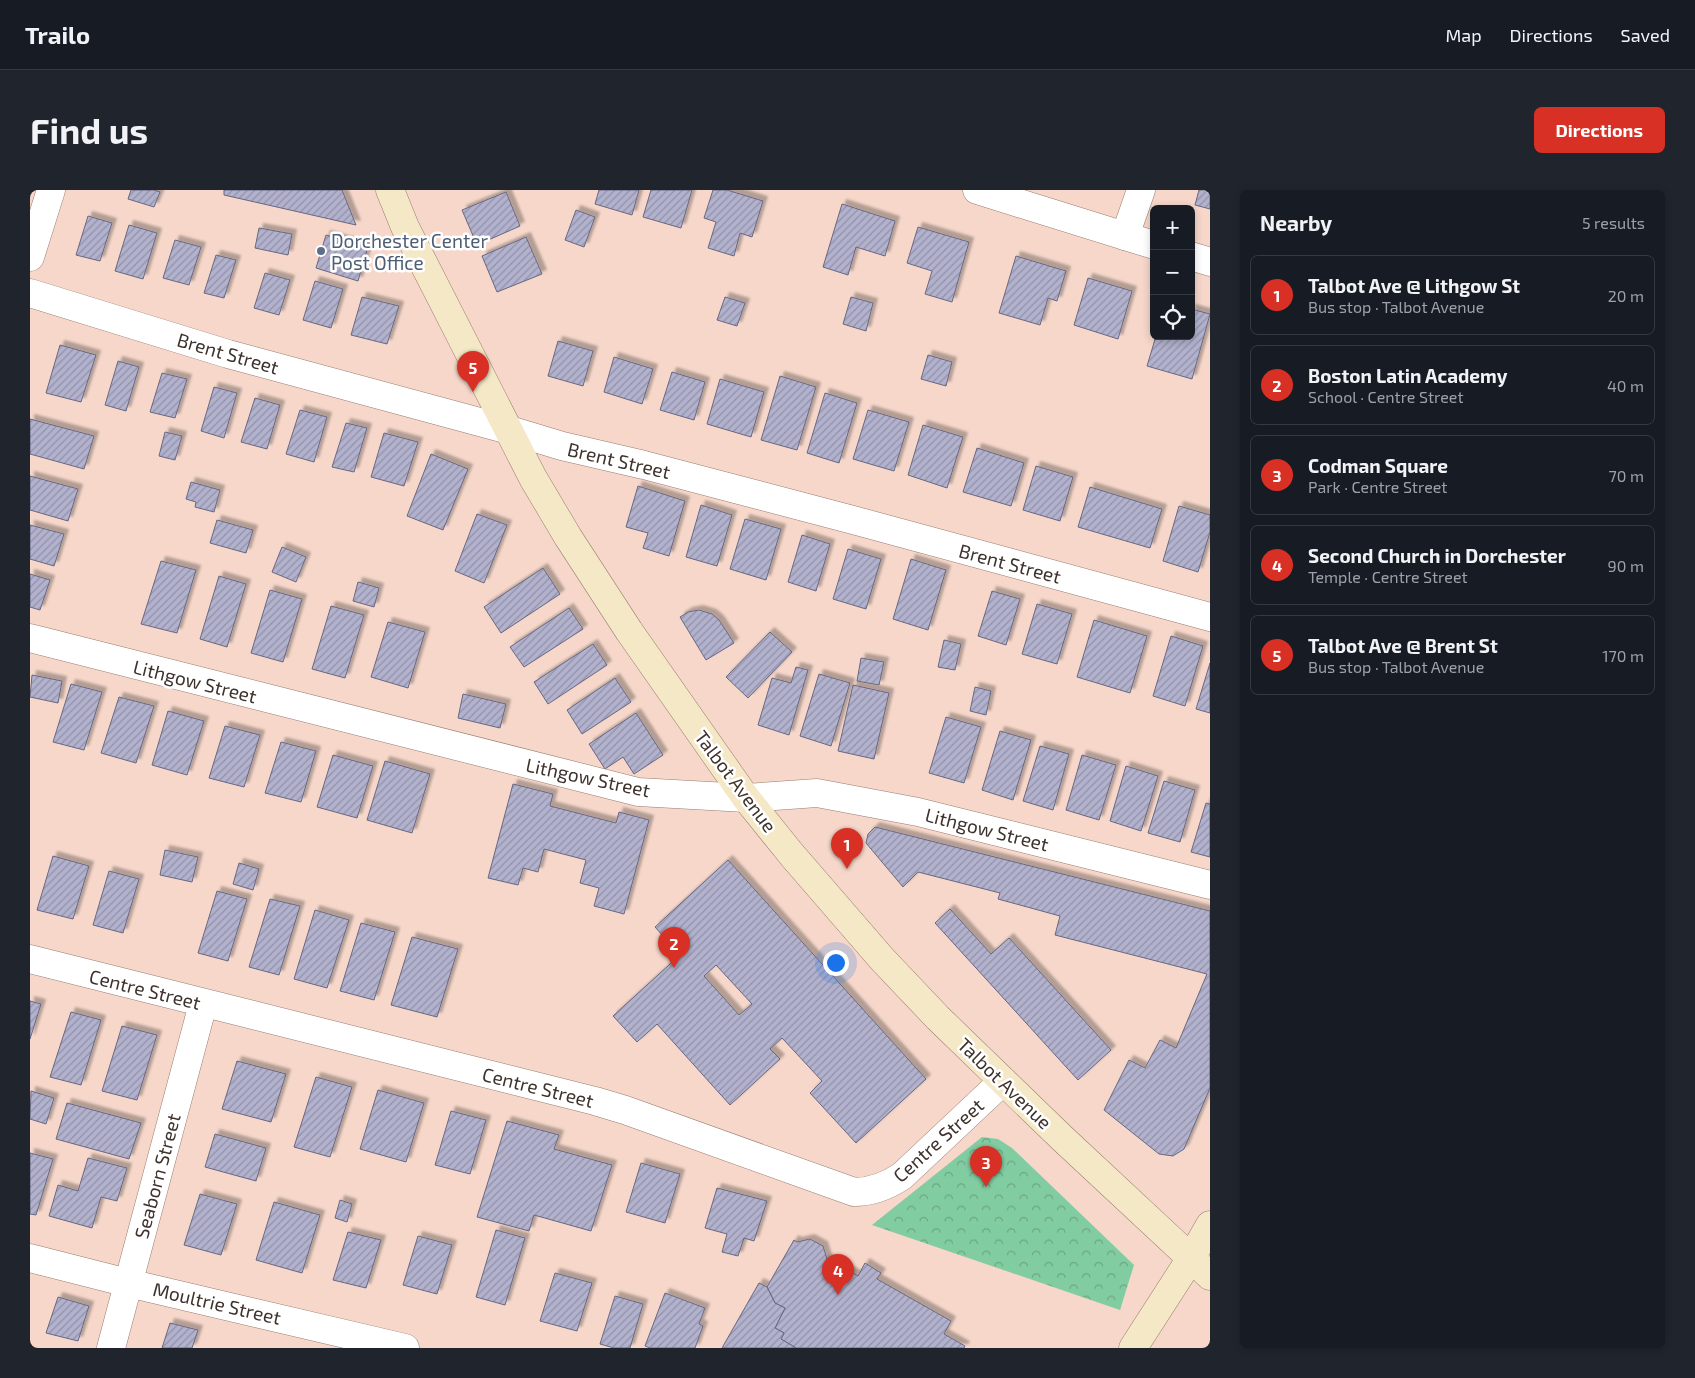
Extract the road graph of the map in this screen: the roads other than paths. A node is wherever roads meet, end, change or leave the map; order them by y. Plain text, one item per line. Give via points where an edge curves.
1 (51, 190) edge
2 (390, 190) edge
3 (977, 190) edge
4 (1141, 190) edge
5 (1125, 236) junction
6 (1150, 244) edge
7 (30, 257) edge
8 (1195, 257) edge
9 (1210, 262) edge
10 (30, 293) edge
11 (509, 430) junction
12 (1210, 618) edge
13 (30, 638) edge
14 (746, 798) junction
15 (1210, 885) edge
16 (30, 959) edge
17 (203, 1004) junction
18 (1003, 1081) junction
19 (1210, 1225) edge
20 (30, 1258) edge
21 (1201, 1267) edge
22 (128, 1283) junction
23 (111, 1348) edge
24 (405, 1348) edge
25 (1133, 1348) edge

1 - 7 street
2 - 11 main road, Talbot Avenue via 405,227
3 - 5 street
4 - 5 street
5 - 6 street
8 - 9 street
10 - 11 street, Brent Street via 228,354
11 - 12 street, Brent Street
11 - 14 main road, Talbot Avenue via 563,528 628,631
13 - 14 street, Lithgow Street via 638,792
14 - 15 street, Lithgow Street via 817,792 918,812
14 - 18 main road, Talbot Avenue via 882,959
16 - 17 street, Centre Street
17 - 18 street, Centre Street via 595,1101 854,1192 877,1189 895,1181
17 - 22 street, Seaborn Street
18 - 21 main road, Talbot Avenue
19 - 21 main road
20 - 22 street, Moultrie Street
21 - 25 main road
22 - 23 street, Seaborn Street
22 - 24 street, Moultrie Street

